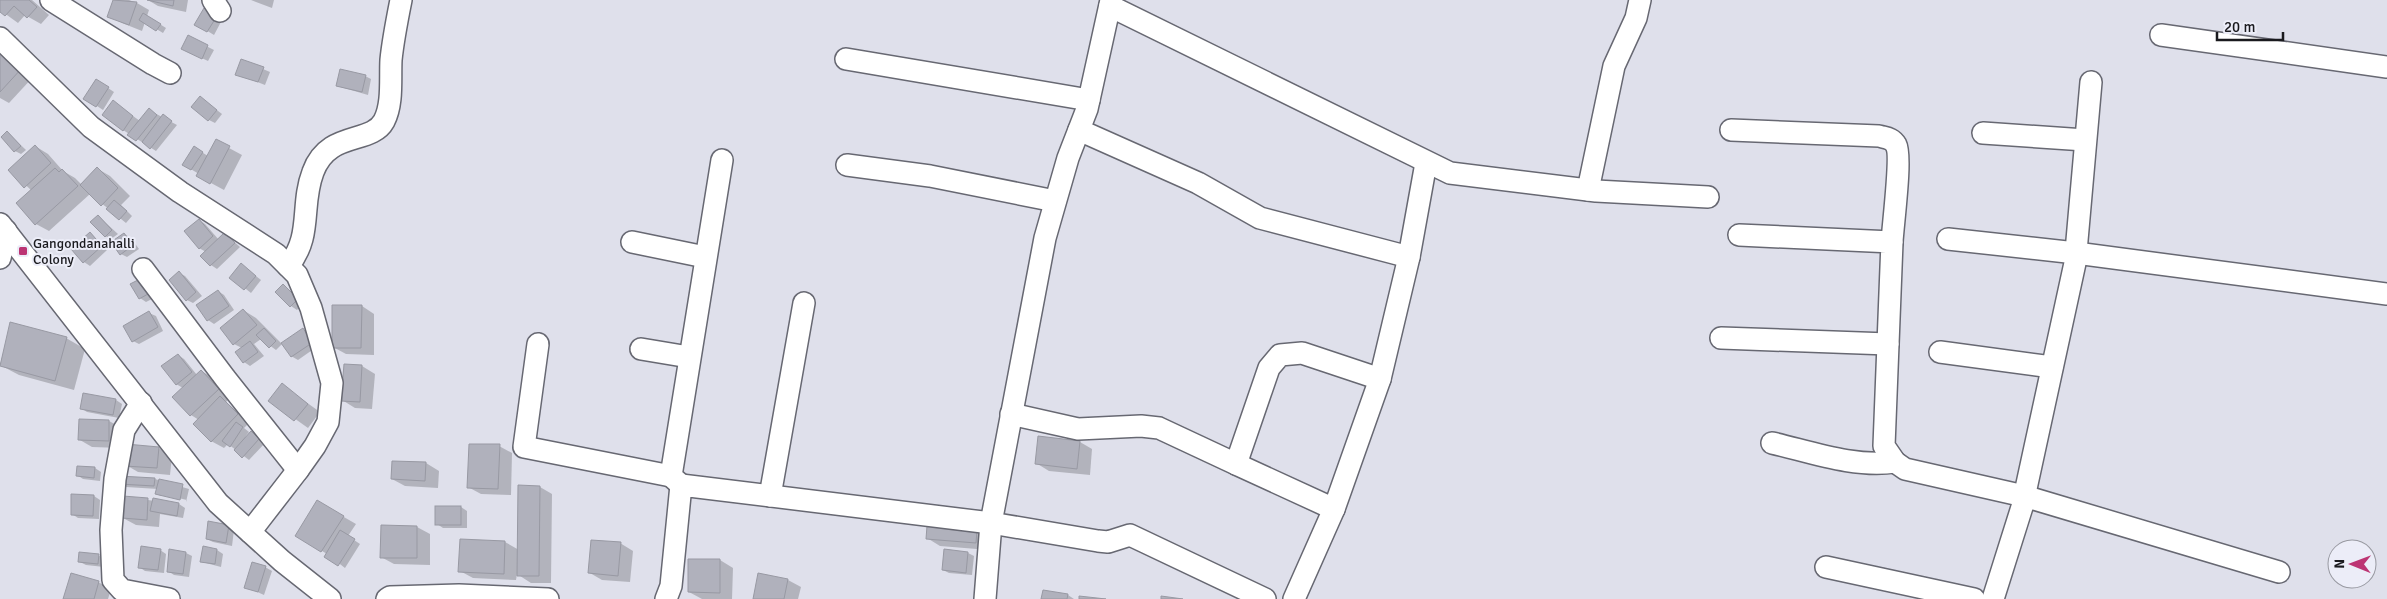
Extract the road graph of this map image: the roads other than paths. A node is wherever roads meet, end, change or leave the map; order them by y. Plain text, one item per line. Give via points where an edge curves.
1 (51, 0) edge
2 (401, 0) edge
3 (1640, 0) edge
4 (1111, 3) edge
5 (2161, 35) dead end
6 (0, 38) edge
7 (846, 59) dead end
8 (2387, 67) edge
9 (170, 73) dead end
10 (2091, 82) dead end
11 (1089, 100) junction
12 (1079, 130) junction
13 (1731, 130) dead end
14 (1983, 134) dead end
15 (2085, 140) junction
16 (722, 160) dead end
17 (1426, 163) junction
18 (847, 165) dead end
19 (1588, 190) junction
20 (1708, 197) dead end
21 (1055, 201) junction
22 (3, 228) edge
23 (1739, 234) dead end
24 (1948, 239) dead end
25 (632, 242) dead end
26 (1892, 242) junction
27 (2076, 253) junction
28 (705, 257) junction
29 (1409, 257) junction
30 (0, 258) edge
31 (288, 266) junction
32 (143, 269) dead end
33 (2387, 294) edge
34 (804, 304) dead end
35 (1721, 338) dead end
36 (538, 344) dead end
37 (1888, 344) junction
38 (641, 349) dead end
39 (1940, 352) dead end
40 (689, 357) junction
41 (2052, 367) junction
42 (1380, 379) junction
43 (141, 403) junction
44 (1011, 414) junction
45 (1772, 443) dead end
46 (1894, 462) junction
47 (1236, 464) junction
48 (298, 470) junction
49 (676, 480) junction
50 (770, 496) junction
51 (2024, 496) junction
52 (1334, 509) junction
53 (991, 523) junction
54 (250, 532) junction
55 (1826, 567) dead end
56 (2280, 572) dead end
57 (168, 599) edge
58 (330, 599) edge
59 (387, 599) edge
60 (548, 599) edge
61 (666, 599) edge
62 (985, 599) edge
63 (1265, 599) edge
64 (1294, 599) edge
65 (1974, 599) edge
66 (1993, 599) edge

1 - 9 street
2 - 31 street via 394,31 388,107 383,122 375,131 336,143 322,157 313,171 308,190 303,241 298,255
3 - 19 street via 1636,18 1614,66
4 - 11 street
4 - 17 street
5 - 8 street
6 - 31 street via 91,127 180,192 276,254
7 - 11 street
10 - 15 street
11 - 12 street
12 - 21 street
12 - 29 street via 1198,183 1260,218
13 - 26 street via 1892,139 1897,146 1897,164
14 - 15 street
15 - 27 street
16 - 28 street
17 - 19 street via 1450,173
17 - 29 street
18 - 21 street via 930,176
19 - 20 street
21 - 44 street
22 - 30 street
22 - 43 street
23 - 26 street
24 - 27 street
25 - 28 street
26 - 37 street
27 - 33 street
27 - 41 street
28 - 40 street
29 - 42 street
31 - 48 street via 297,275 311,308 332,383 328,422
32 - 48 street
34 - 50 street
35 - 37 street
36 - 49 street via 524,447
37 - 46 street via 1884,446
38 - 40 street
39 - 41 street
40 - 49 street
41 - 51 street
42 - 47 street via 1302,354 1280,355 1269,368
42 - 52 street
43 - 54 street via 218,503
43 - 57 street via 124,430 115,479 111,530 113,580 122,590
44 - 47 street via 1078,429 1159,428
44 - 53 street
45 - 46 street via 1839,458 1879,464
46 - 51 street via 1905,469
47 - 52 street
48 - 54 street
49 - 50 street
49 - 61 street via 671,586
50 - 53 street
51 - 56 street
51 - 66 street
52 - 64 street
53 - 62 street
53 - 63 street via 1108,542 1130,535 1139,537
54 - 58 street
55 - 65 street
59 - 60 street via 459,595

